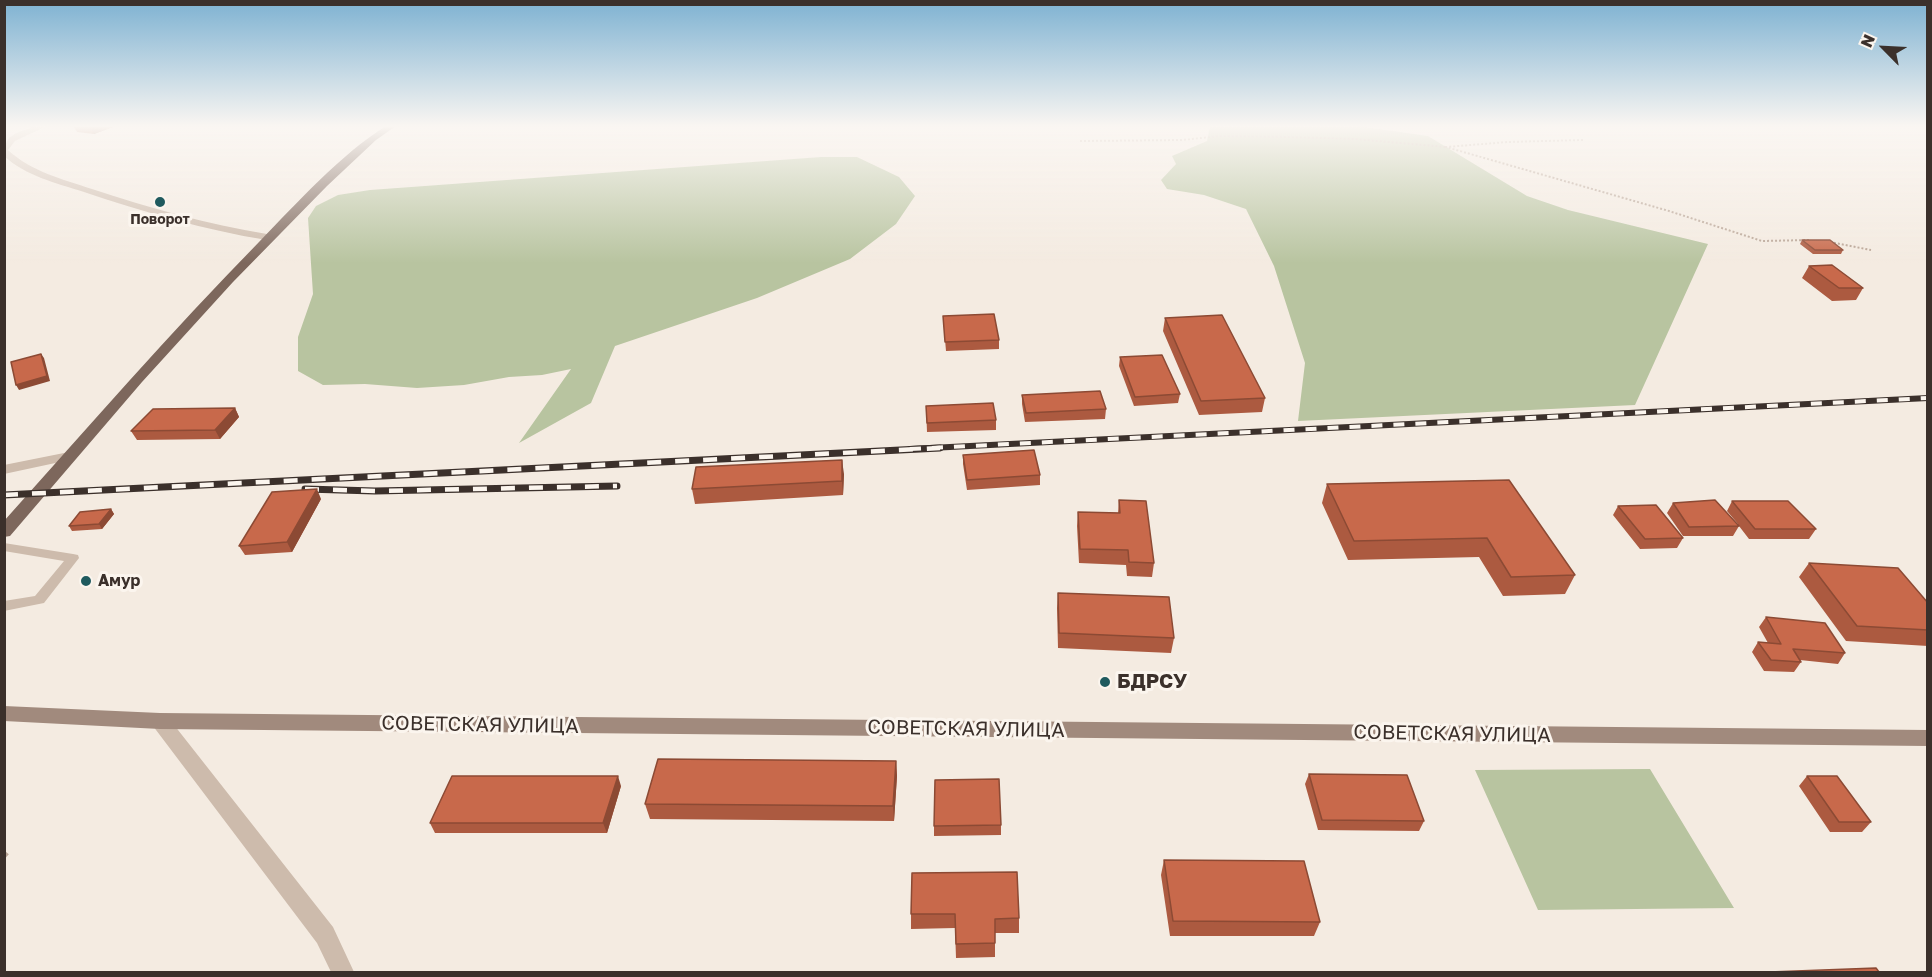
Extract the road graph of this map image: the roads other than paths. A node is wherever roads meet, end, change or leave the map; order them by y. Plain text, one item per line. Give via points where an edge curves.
1 (36, 172) edge
2 (337, 172) edge
3 (267, 237) junction
4 (69, 456) junction
5 (4, 470) edge
6 (4, 532) edge
7 (4, 547) edge
8 (4, 606) edge
9 (4, 713) edge
10 (160, 721) junction
11 (1928, 738) edge
12 (342, 972) edge

1 - 3 street via 117,201 224,231
2 - 3 main road
3 - 4 main road
4 - 5 street
4 - 6 main road
7 - 8 lane via 73,558 39,600
9 - 10 main road, СОВЕТСКАЯ УЛИЦА
10 - 11 main road, СОВЕТСКАЯ УЛИЦА
10 - 12 street via 325,935

